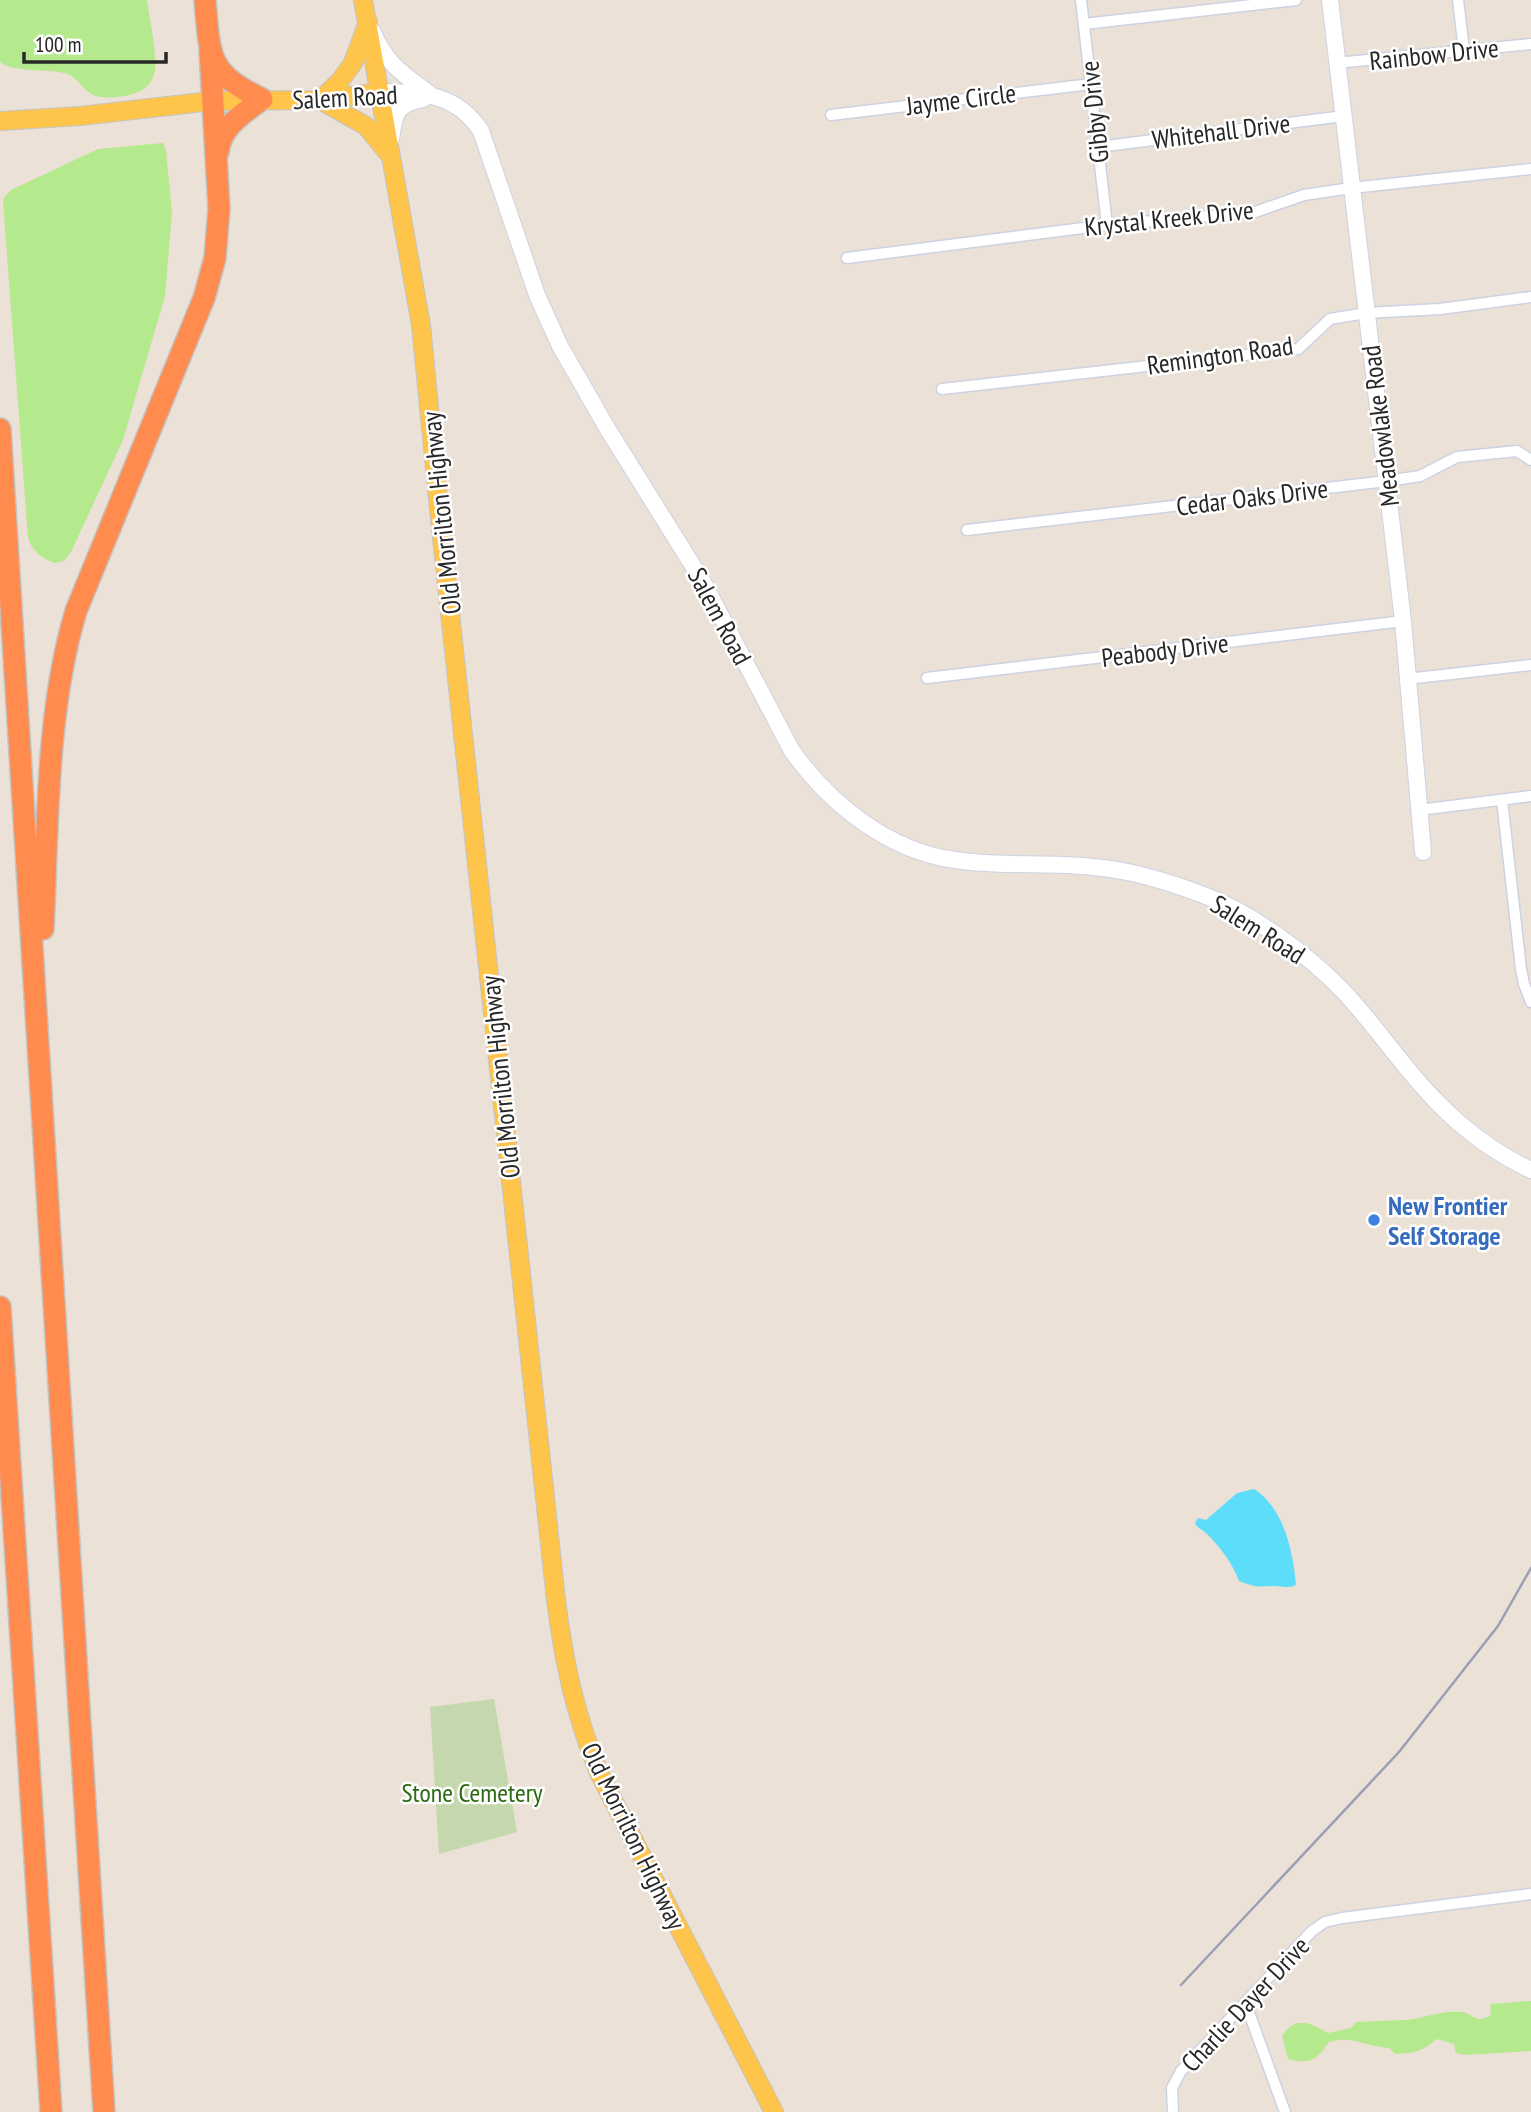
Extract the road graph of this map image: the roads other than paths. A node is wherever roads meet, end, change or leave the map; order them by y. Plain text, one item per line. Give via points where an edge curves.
1 (205, 0) edge
2 (363, 0) edge
3 (1081, 0) edge
4 (1296, 0) edge
5 (1330, 0) edge
6 (1458, 0) edge
7 (368, 23) junction
8 (1084, 24) junction
9 (1531, 44) edge
10 (210, 50) junction
11 (1465, 50) junction
12 (1336, 64) junction
13 (1091, 84) junction
14 (380, 92) junction
15 (433, 97) junction
16 (262, 99) junction
17 (320, 100) junction
18 (212, 101) junction
19 (831, 115) dead end
20 (1344, 116) junction
21 (0, 121) edge
22 (1098, 147) junction
23 (390, 155) junction
24 (1531, 169) edge
25 (216, 175) junction
26 (1351, 188) junction
27 (1107, 225) junction
28 (847, 258) dead end
29 (1531, 297) edge
30 (1366, 313) junction
31 (942, 388) dead end
32 (0, 429) edge
33 (1531, 460) edge
34 (1387, 481) junction
35 (967, 530) dead end
36 (1403, 621) junction
37 (1531, 665) edge
38 (927, 678) dead end
39 (1407, 679) junction
40 (1531, 796) edge
41 (1502, 800) junction
42 (1419, 810) junction
43 (1423, 852) dead end
44 (1531, 1002) edge
45 (38, 1022) junction
46 (1531, 1170) edge
47 (0, 1307) edge
48 (1531, 1895) edge
49 (1244, 2005) junction
50 (51, 2112) edge
51 (104, 2112) edge
52 (774, 2112) edge
53 (1173, 2112) edge
54 (1285, 2112) edge

1 - 10 highway
2 - 7 main road, Old Morrilton Highway
3 - 8 street, Gibby Drive
4 - 8 street
5 - 12 main road, Meadowlake Road
6 - 11 street
7 - 14 main road, Old Morrilton Highway
7 - 15 main road via 388,60
7 - 17 main road via 354,63
8 - 13 street, Gibby Drive
9 - 11 street, Rainbow Drive
10 - 16 highway via 229,80
10 - 18 highway
11 - 12 street, Rainbow Drive
12 - 20 main road, Meadowlake Road
13 - 19 street, Jayme Circle
13 - 22 street, Gibby Drive
14 - 15 main road, Salem Road
14 - 17 main road, Salem Road
14 - 23 main road, Old Morrilton Highway
15 - 23 main road via 408,102 396,113
15 - 46 main road, Salem Road via 455,103 481,131 537,295 560,346 703,582 792,751 825,790 884,836 925,854 1121,871 1151,877 1235,909 1309,960 1343,990 1458,1121
16 - 17 main road, Salem Road
16 - 18 main road, Salem Road
16 - 25 highway via 223,134
17 - 23 main road via 366,126
18 - 21 main road, Salem Road
18 - 25 highway
20 - 22 street, Whitehall Drive
20 - 26 main road, Meadowlake Road
22 - 27 street, Gibby Drive
23 - 52 main road, Old Morrilton Highway via 421,325 556,1601 569,1682 599,1773
24 - 26 street, Krystal Kreek Drive
25 - 45 highway via 218,239 208,285 76,611 62,667 53,741
26 - 27 street, Krystal Kreek Drive via 1304,195 1255,212
26 - 30 main road, Meadowlake Road
27 - 28 street, Krystal Kreek Drive
29 - 30 street, Remington Road
30 - 31 street, Remington Road via 1330,319 1298,349
30 - 34 main road, Meadowlake Road
32 - 45 highway
33 - 34 street, Cedar Oaks Drive via 1517,451 1457,457 1420,476
34 - 35 street, Cedar Oaks Drive
34 - 36 main road, Meadowlake Road
36 - 38 street, Peabody Drive
36 - 39 main road, Meadowlake Road
37 - 39 street
39 - 42 main road, Meadowlake Road
40 - 41 street
41 - 42 street
41 - 44 street via 1521,969
42 - 43 main road, Meadowlake Road
45 - 51 highway
47 - 50 highway
48 - 49 street, Charlie Dayer Drive via 1325,1922
49 - 53 street, Charlie Dayer Drive via 1181,2071 1172,2088
49 - 54 street

